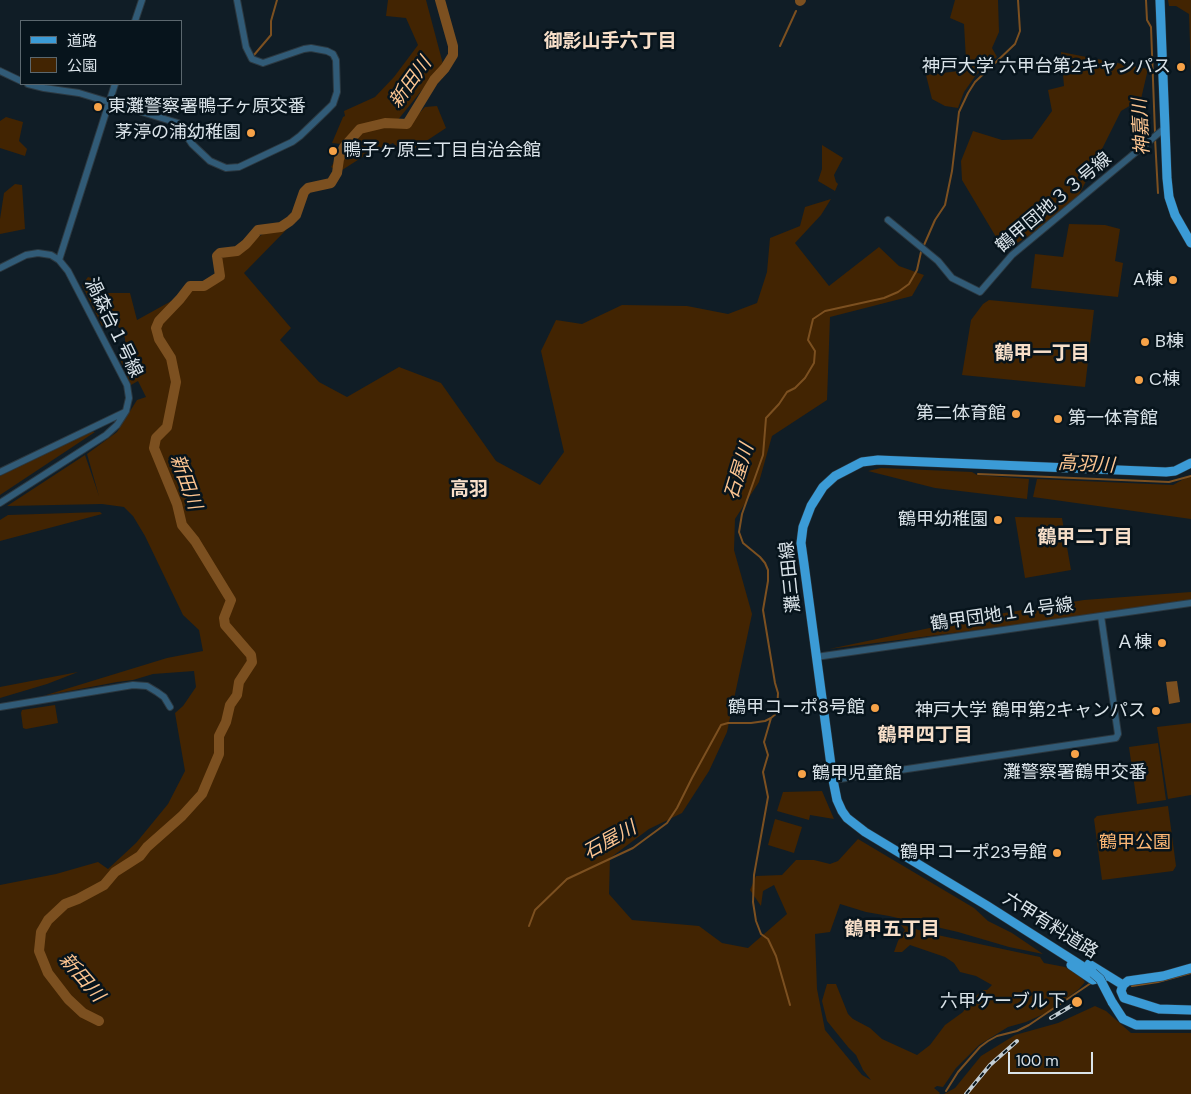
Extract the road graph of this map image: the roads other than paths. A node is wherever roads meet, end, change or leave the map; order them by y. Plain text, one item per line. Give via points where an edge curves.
1 (142, 0) edge
2 (237, 0) edge
3 (1160, 0) edge
4 (135, 20) edge
5 (0, 71) edge
6 (20, 81) edge
7 (32, 85) edge
8 (115, 85) edge
9 (110, 102) junction
10 (1162, 131) junction
11 (888, 220) dead end
12 (1191, 243) edge
13 (59, 260) junction
14 (0, 268) edge
15 (126, 411) junction
16 (1191, 463) edge
17 (0, 472) edge
18 (0, 502) edge
19 (1191, 603) edge
20 (1101, 616) junction
21 (816, 657) junction
22 (0, 707) edge
23 (170, 707) dead end
24 (832, 780) junction
25 (986, 905) junction
26 (1191, 968) edge
27 (1123, 985) junction
28 (1191, 1010) edge
29 (1191, 1026) edge

1 - 4 street
2 - 9 street via 246,47 252,59 263,63 311,48 333,54 336,60 337,92 333,104 292,142 239,167 226,168 201,154 178,123
3 - 10 main road
5 - 6 street
7 - 9 street
8 - 9 street
9 - 13 street
10 - 11 street, 鶴甲団地３３号線 via 1012,254 980,292 952,278
10 - 12 main road via 1169,197
13 - 14 street via 38,253 26,255
13 - 15 street, 渦森台１号線 via 68,271 127,385
15 - 17 street
15 - 18 street via 106,435
16 - 21 main road, 灘三田線 via 1166,472 878,460 849,468 823,487 803,528 802,550
19 - 20 street, 鶴甲団地１４号線
20 - 21 street, 鶴甲団地１４号線
20 - 24 street via 1117,736 1114,739
21 - 24 main road, 灘三田線
22 - 23 street via 134,685 147,686 157,692
24 - 25 main road, 灘三田線 via 837,800 847,818
25 - 27 main road via 999,908
25 - 29 main road, 六甲有料道路, bridge via 1093,973 1123,1018 1136,1025
26 - 27 main road via 1130,980
27 - 28 main road via 1121,992 1126,999 1159,1009

